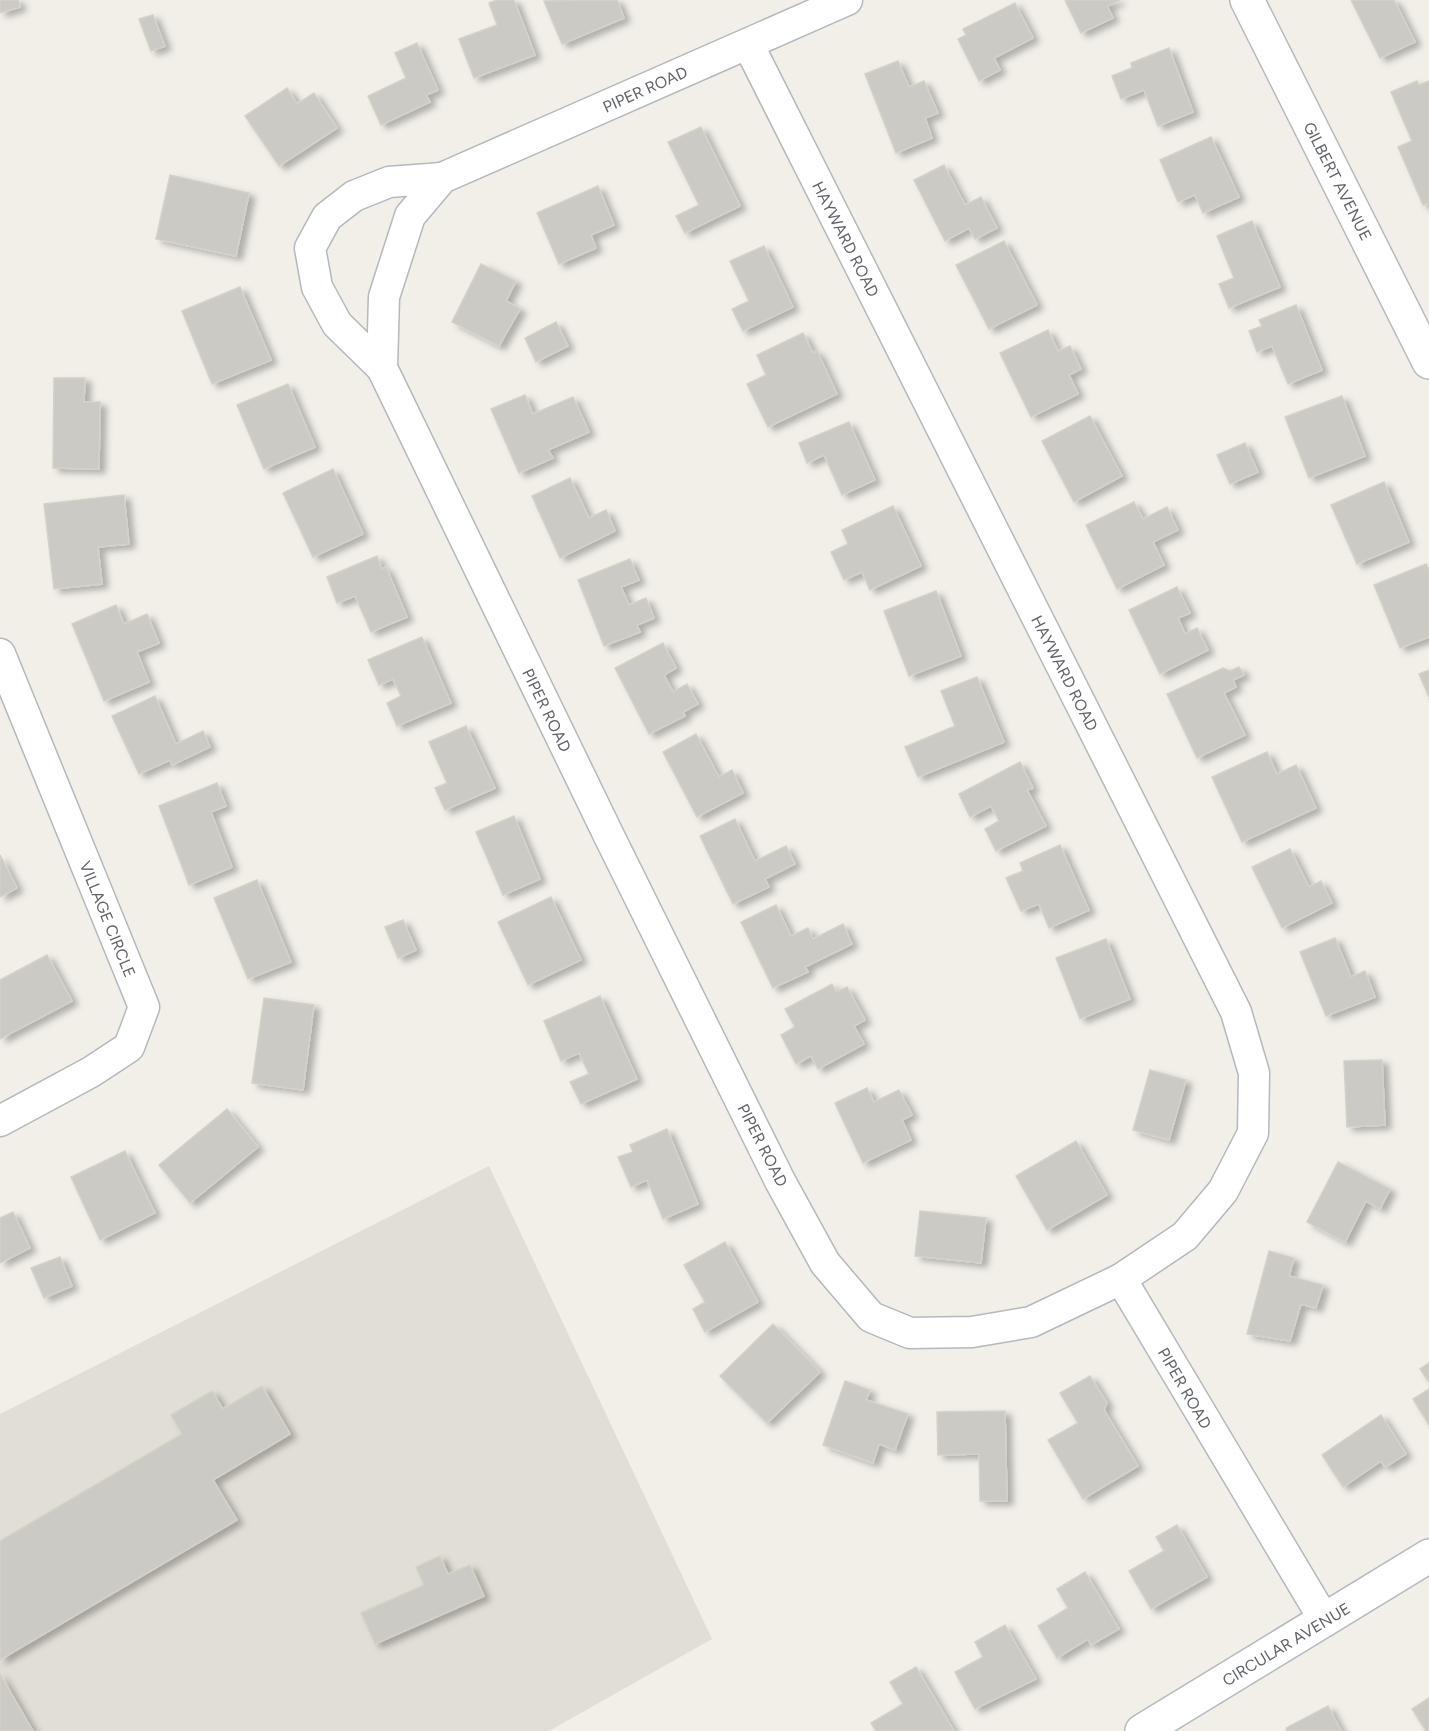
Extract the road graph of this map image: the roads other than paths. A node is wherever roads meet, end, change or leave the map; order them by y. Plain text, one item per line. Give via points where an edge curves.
1 (847, 0) edge
2 (1247, 0) edge
3 (748, 44) junction
4 (442, 178) junction
5 (1429, 362) edge
6 (382, 368) junction
7 (0, 654) edge
8 (0, 1121) edge
9 (1121, 1280) junction
10 (1429, 1556) edge
11 (1325, 1621) junction
12 (1142, 1731) edge

1 - 3 street, PIPER ROAD
2 - 5 street, GILBERT AVENUE
3 - 4 street, PIPER ROAD
3 - 9 street, HAYWARD ROAD via 1239,1022 1254,1074 1253,1133 1223,1191 1185,1236
4 - 6 street, PIPER ROAD via 410,216 384,297
4 - 6 street, PIPER ROAD via 389,182 354,196 327,217 310,248 317,287 337,324
6 - 9 street, PIPER ROAD via 626,871 780,1181 825,1263 871,1317 910,1333 972,1332 1031,1322
7 - 8 street, VILLAGE CIRCLE via 144,1007 129,1047
9 - 11 street, PIPER ROAD
10 - 11 street, CIRCULAR AVENUE
11 - 12 street, CIRCULAR AVENUE

